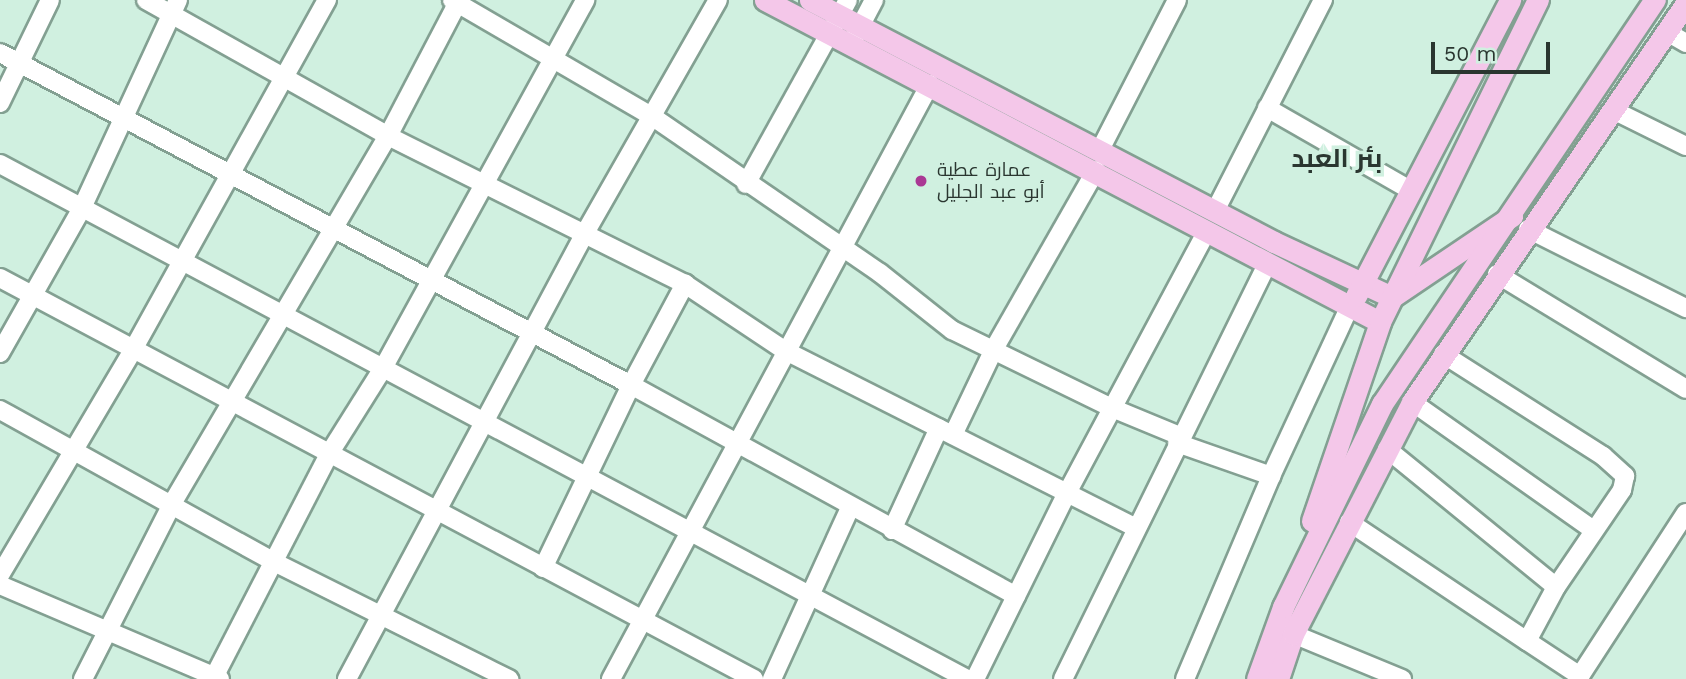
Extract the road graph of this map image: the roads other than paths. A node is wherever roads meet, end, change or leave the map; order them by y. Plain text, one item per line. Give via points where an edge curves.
1 (50, 0) edge
2 (146, 0) edge
3 (327, 0) edge
4 (585, 0) edge
5 (718, 0) edge
6 (765, 0) edge
7 (810, 0) edge
8 (874, 0) edge
9 (1177, 0) edge
10 (1323, 0) edge
11 (1510, 0) edge
12 (1538, 0) edge
13 (1655, 0) edge
14 (456, 1) edge
15 (1686, 4) edge
16 (175, 7) edge
17 (839, 16) edge
18 (861, 25) junction
19 (1667, 32) junction
20 (1686, 43) edge
21 (851, 44) junction
22 (0, 53) edge
23 (1480, 57) junction
24 (552, 61) junction
25 (21, 64) junction
26 (1503, 67) junction
27 (286, 81) junction
28 (930, 84) junction
29 (0, 103) edge
30 (1267, 108) junction
31 (1613, 110) junction
32 (653, 117) junction
33 (123, 119) junction
34 (388, 135) junction
35 (1686, 146) edge
36 (1101, 148) junction
37 (0, 164) edge
38 (1096, 170) junction
39 (230, 176) junction
40 (484, 182) junction
41 (746, 184) junction
42 (1412, 191) junction
43 (81, 210) junction
44 (1215, 211) junction
45 (1520, 222) junction
46 (331, 231) junction
47 (585, 233) junction
48 (1206, 233) junction
49 (841, 249) junction
50 (182, 263) junction
51 (1266, 266) junction
52 (1497, 274) junction
53 (0, 278) edge
54 (427, 281) junction
55 (1363, 283) junction
56 (685, 284) junction
57 (33, 295) junction
58 (1392, 297) junction
59 (1686, 307) edge
60 (1349, 308) junction
61 (281, 316) junction
62 (1438, 321) junction
63 (1380, 323) junction
64 (1457, 334) junction
65 (532, 335) junction
66 (134, 348) junction
67 (994, 349) junction
68 (784, 350) junction
69 (0, 353) edge
70 (1444, 354) junction
71 (382, 370) junction
72 (631, 385) junction
73 (1686, 389) edge
74 (233, 401) junction
75 (1412, 402) junction
76 (1112, 408) junction
77 (0, 410) edge
78 (483, 424) junction
79 (946, 431) junction
80 (1179, 440) junction
81 (736, 444) junction
82 (1387, 449) junction
83 (75, 450) junction
84 (329, 454) junction
85 (1270, 475) junction
86 (585, 477) junction
87 (1067, 493) junction
88 (173, 502) junction
89 (435, 508) junction
90 (850, 508) junction
91 (1685, 516) edge
92 (1349, 522) junction
93 (1135, 527) junction
94 (1591, 529) junction
95 (892, 530) junction
96 (689, 532) junction
97 (274, 562) junction
98 (543, 568) junction
99 (0, 575) edge
100 (0, 585) edge
101 (1556, 587) junction
102 (1016, 596) junction
103 (810, 597) junction
104 (1283, 607) junction
105 (379, 616) junction
106 (643, 624) junction
107 (107, 631) junction
108 (1293, 634) junction
109 (1527, 641) junction
110 (480, 672) edge
111 (1579, 677) edge
112 (216, 678) edge
113 (83, 679) edge
114 (347, 679) edge
115 (509, 679) edge
116 (611, 679) edge
117 (754, 679) edge
118 (772, 679) edge
119 (967, 679) edge
120 (975, 679) edge
121 (1063, 679) edge
122 (1185, 679) edge
123 (1256, 679) edge
124 (1278, 679) edge
125 (1402, 679) edge

1 - 25 street
2 - 16 street
3 - 27 street
4 - 24 street
5 - 32 street
6 - 17 main road
7 - 17 main road
8 - 18 street
9 - 36 street
10 - 30 street
11 - 23 main road
12 - 26 main road
13 - 45 main road
14 - 24 street
14 - 34 street
15 - 19 main road
16 - 27 street
16 - 33 street
17 - 18 main road
17 - 21 main road
17 - 41 street
18 - 21 street
18 - 36 main road
19 - 20 street
19 - 31 main road
21 - 28 main road
22 - 25 street
23 - 26 main road
23 - 42 main road
24 - 32 street
24 - 40 street
25 - 29 street
25 - 33 street
26 - 58 main road
27 - 34 street
27 - 39 street
28 - 38 main road
28 - 49 street
30 - 42 street
30 - 44 street
31 - 35 street
31 - 45 main road
32 - 41 street
32 - 47 street
33 - 39 street
33 - 43 street
34 - 40 street
34 - 46 street
36 - 44 main road
37 - 43 street
38 - 48 main road
38 - 67 street
39 - 46 street
39 - 50 street
40 - 47 street
40 - 54 street
41 - 49 street
42 - 55 main road
43 - 50 street
43 - 57 street
44 - 55 main road
45 - 52 main road
45 - 58 main road
45 - 59 street
45 - 62 main road
46 - 54 street
46 - 61 street
47 - 56 street
47 - 65 street
48 - 51 main road
48 - 76 street
49 - 67 street via 880,273 928,315
49 - 68 street
50 - 61 street
50 - 66 street
51 - 60 main road
51 - 80 street
52 - 64 main road
52 - 73 street
53 - 57 street
54 - 65 street
54 - 71 street
55 - 58 main road
55 - 60 main road
56 - 68 street
56 - 72 street
57 - 66 street
57 - 69 street
58 - 63 main road
60 - 63 main road
60 - 85 street
61 - 71 street
61 - 74 street
62 - 64 main road
62 - 104 main road via 1382,404
63 - 104 main road
64 - 70 main road
65 - 72 street
65 - 78 street
66 - 74 street
66 - 83 street
67 - 76 street
67 - 79 street
68 - 79 street
68 - 81 street
70 - 75 main road
70 - 94 street via 1622,471 1622,490
71 - 78 street
71 - 84 street
72 - 81 street
72 - 86 street
74 - 84 street
74 - 88 street
75 - 82 main road
75 - 94 street
76 - 80 street
76 - 87 street
77 - 83 street
78 - 86 street
78 - 89 street
79 - 87 street
79 - 95 street
80 - 85 street
80 - 93 street
81 - 90 street
81 - 96 street
82 - 92 main road
82 - 101 street
83 - 88 street
83 - 99 street
84 - 89 street
84 - 97 street
85 - 122 street
86 - 96 street
86 - 98 street
87 - 93 street
87 - 102 street
88 - 97 street
88 - 107 street
89 - 98 street
89 - 105 street
90 - 95 street
90 - 103 street
91 - 111 street
92 - 108 main road
92 - 109 street
93 - 121 street
94 - 101 street
95 - 102 street
96 - 103 street
96 - 106 street
97 - 105 street
97 - 112 street
98 - 106 street
100 - 107 street
101 - 109 street
102 - 120 street
103 - 118 street
103 - 119 street
104 - 123 main road
105 - 110 street
105 - 114 street
106 - 116 street
106 - 117 street
107 - 112 street
107 - 113 street
108 - 124 main road
108 - 125 street
109 - 111 street
110 - 115 street

